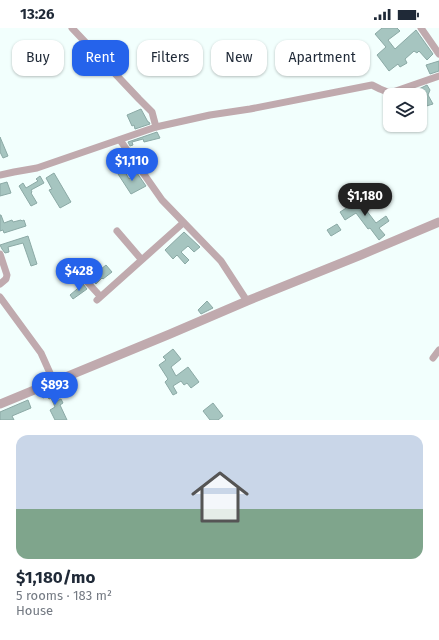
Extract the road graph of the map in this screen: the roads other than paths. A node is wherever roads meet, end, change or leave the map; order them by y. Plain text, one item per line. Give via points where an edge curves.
1 (72, 28) edge
2 (421, 28) edge
3 (439, 54) edge
4 (439, 76) edge
5 (156, 127) junction
6 (120, 140) junction
7 (0, 175) edge
8 (439, 222) edge
9 (183, 223) junction
10 (117, 231) dead end
11 (0, 254) edge
12 (141, 259) junction
13 (79, 273) dead end
14 (0, 284) edge
15 (0, 297) edge
16 (247, 301) junction
17 (439, 350) edge
18 (433, 358) dead end
19 (54, 382) junction
20 (0, 404) edge

1 - 5 street via 152,112
2 - 3 street
4 - 5 street via 390,93 372,85
5 - 6 street
6 - 7 street via 37,168
6 - 9 street via 162,200
8 - 16 street
9 - 12 street
9 - 16 street via 221,261
10 - 12 street
11 - 14 street via 7,275
12 - 13 street via 99,298
15 - 19 street via 41,353
16 - 19 street
17 - 18 street
19 - 20 street

